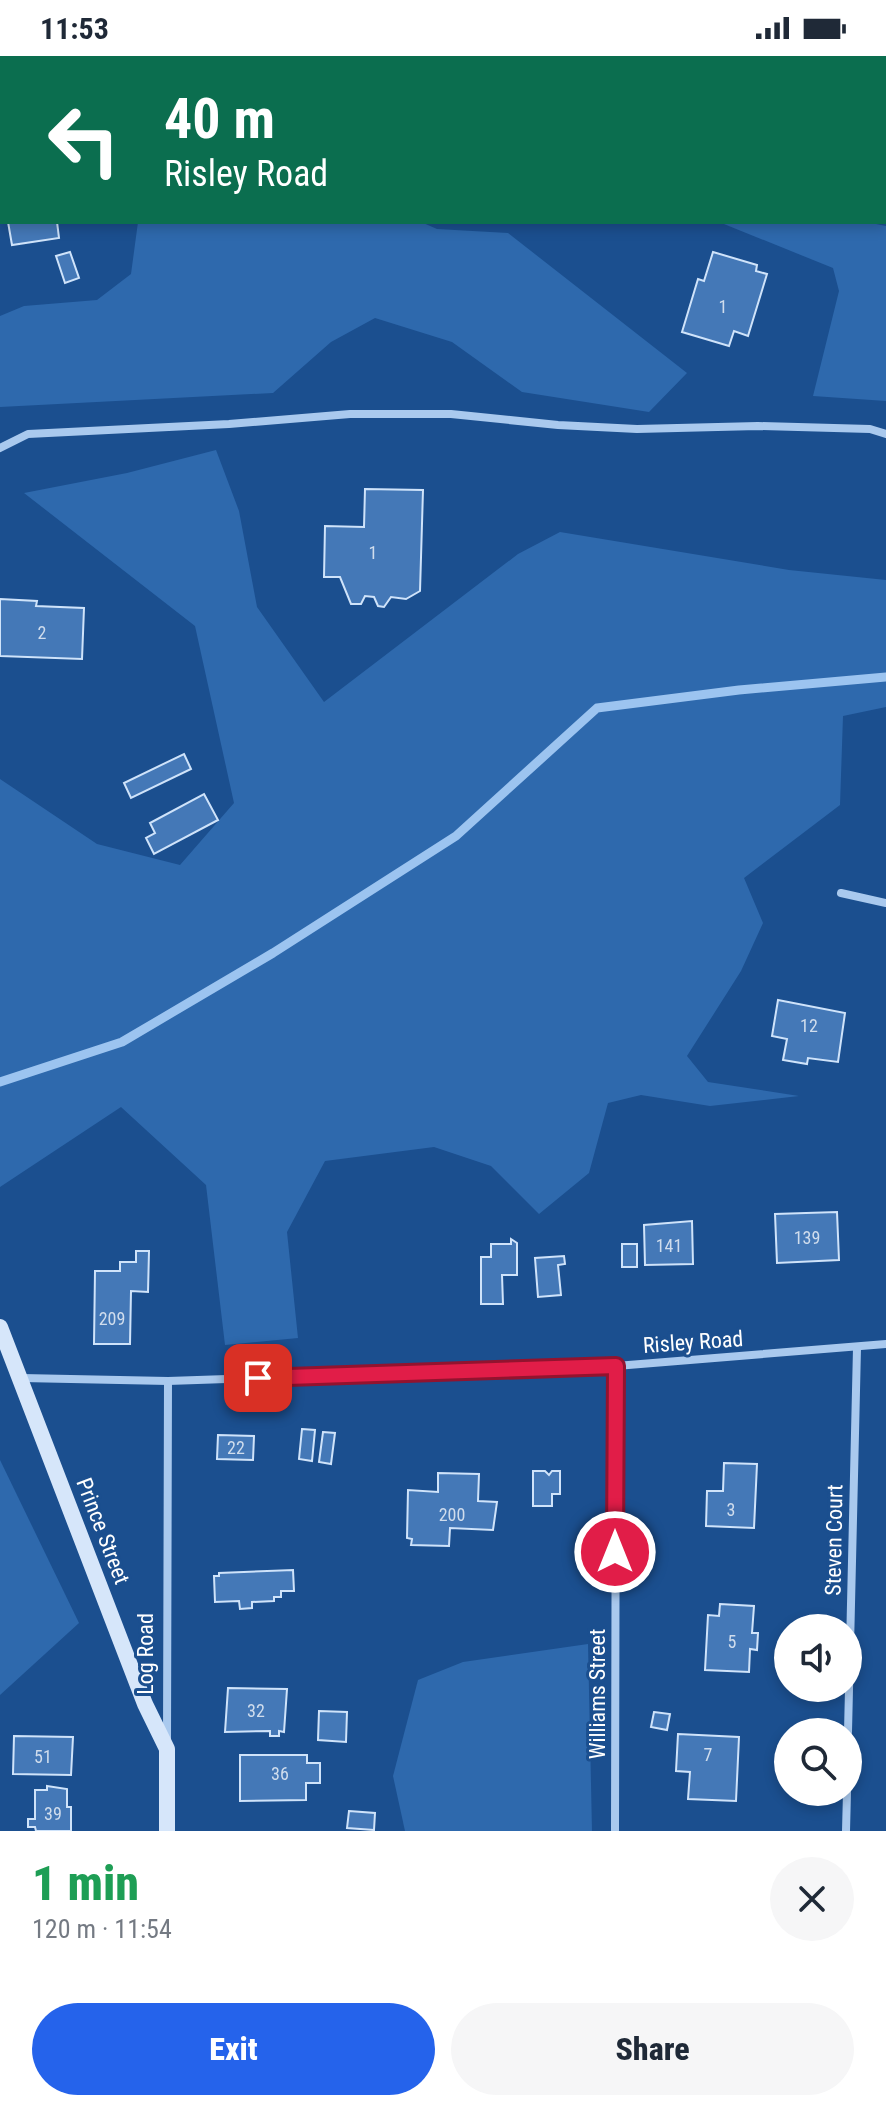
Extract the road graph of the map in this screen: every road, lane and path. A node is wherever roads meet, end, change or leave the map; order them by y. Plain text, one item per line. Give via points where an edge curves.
1 (886, 434) edge
2 (0, 448) edge
3 (841, 893) dead end
4 (886, 903) edge
5 (0, 1327) edge
6 (886, 1344) edge
7 (857, 1348) junction
8 (616, 1366) junction
9 (22, 1378) junction
10 (168, 1381) junction
11 (848, 1718) edge
12 (167, 1749) junction
13 (847, 1806) edge
14 (167, 1831) edge
15 (615, 1831) edge
16 (846, 1831) edge

1 - 2 street via 870,429 637,429 451,414 350,414 28,434
3 - 4 street
5 - 9 street, Prince Street
6 - 7 street, Risley Road
7 - 8 street, Risley Road
7 - 11 street, Steven Court
8 - 10 street, Risley Road
8 - 15 street, Williams Street
9 - 10 street, Risley Road
9 - 12 street, Prince Street via 145,1704
10 - 12 street, Log Road
12 - 14 street, Log Road
13 - 16 street

